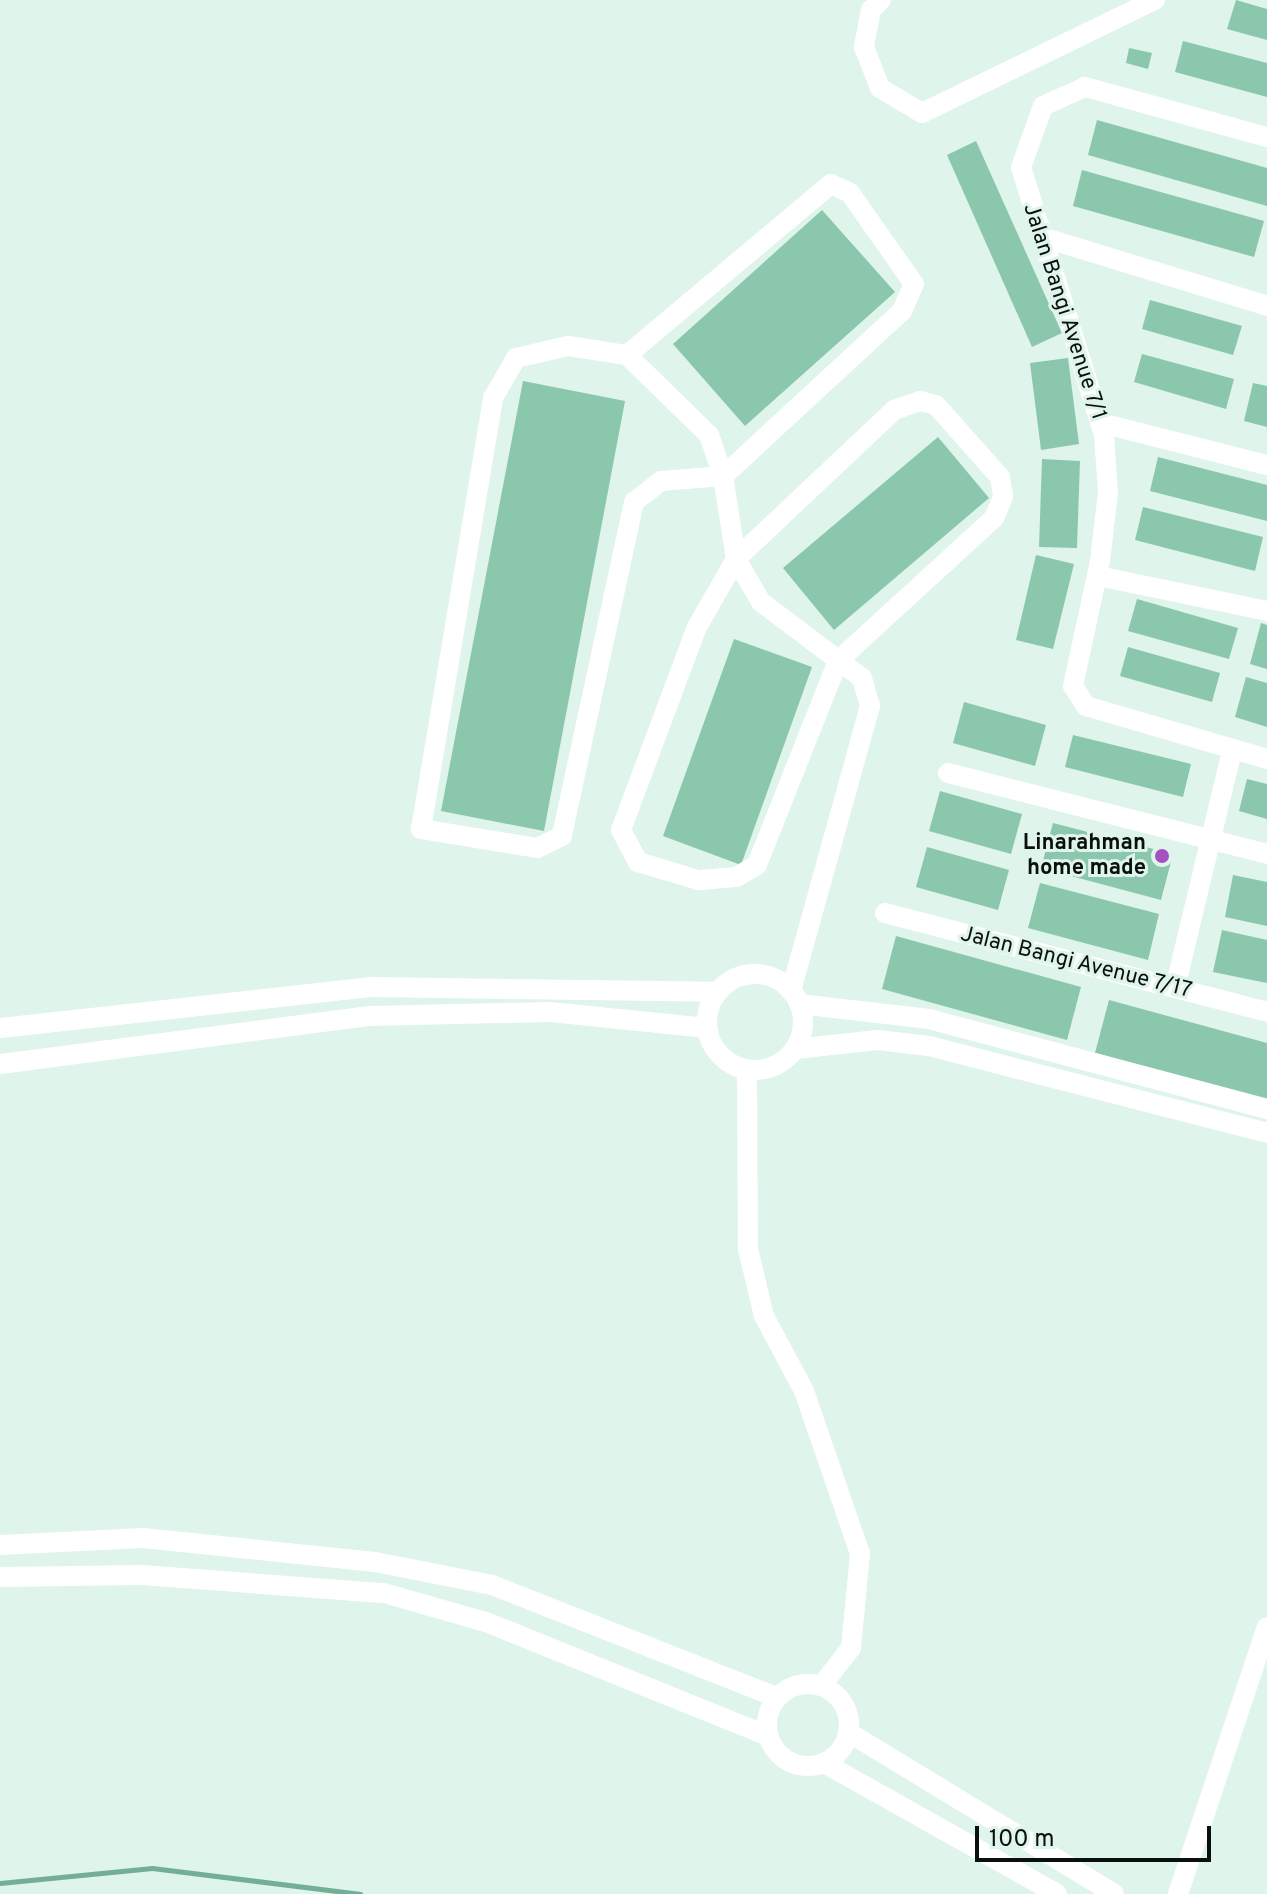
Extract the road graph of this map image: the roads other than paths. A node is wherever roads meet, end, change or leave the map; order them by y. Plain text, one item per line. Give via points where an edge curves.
1 (881, 0) edge
2 (1155, 0) edge
3 (1267, 137) edge
4 (1042, 237) junction
5 (1267, 306) edge
6 (627, 355) junction
7 (1101, 423) junction
8 (1267, 465) edge
9 (723, 476) junction
10 (736, 559) junction
11 (1098, 576) junction
12 (1267, 611) edge
13 (838, 661) junction
14 (1232, 750) junction
15 (1267, 759) edge
16 (948, 773) dead end
17 (1210, 840) junction
18 (1267, 854) edge
19 (885, 913) dead end
20 (1175, 988) junction
21 (718, 992) junction
22 (795, 998) junction
23 (1267, 1012) edge
24 (0, 1028) edge
25 (707, 1028) junction
26 (795, 1049) junction
27 (0, 1064) edge
28 (747, 1070) junction
29 (1267, 1109) edge
30 (1267, 1133) edge
31 (0, 1545) edge
32 (0, 1577) edge
33 (1267, 1627) edge
34 (821, 1686) junction
35 (777, 1697) junction
36 (848, 1732) junction
37 (768, 1736) junction
38 (824, 1763) junction
39 (1057, 1894) edge
40 (1114, 1894) edge
41 (1178, 1894) edge

1 - 2 street via 871,10 864,47 880,88 922,113
3 - 4 street, Jalan Bangi Avenue 7/1 via 1085,87 1043,106 1026,140 1024,194
4 - 5 street
4 - 7 street, Jalan Bangi Avenue 7/1
6 - 9 street via 709,435
6 - 9 street via 809,198 831,184 850,193 905,264 914,284 908,298
6 - 9 street via 568,346 516,358 493,398 421,829 537,848 562,836 634,502 661,481
7 - 8 street
7 - 11 street, Jalan Bangi Avenue 7/1 via 1108,492
9 - 10 street
10 - 13 street via 761,602
10 - 13 street via 894,410 920,401 936,405 1000,477 1003,497 994,518
10 - 13 street via 697,627 621,830 638,862 698,880 736,877 757,865
11 - 12 street
11 - 14 street, Jalan Bangi Avenue 7/1 via 1073,686 1086,706
13 - 22 street via 862,678 870,706
14 - 15 street
14 - 17 street
16 - 17 street
17 - 18 street
17 - 20 street
19 - 20 street, Jalan Bangi Avenue 7/17
20 - 23 street, Jalan Bangi Avenue 7/17
21 - 22 street via 754,975
21 - 24 street via 370,987
21 - 25 street
22 - 26 street
22 - 29 street via 929,1019
25 - 27 street via 550,1012 372,1016
25 - 28 street via 716,1051
26 - 28 street via 774,1066
26 - 30 street via 878,1040 929,1046
28 - 34 street via 748,1249 764,1316 804,1391 860,1554 851,1648
31 - 35 street via 143,1538 375,1562 492,1585
32 - 37 street via 142,1575 384,1593 486,1622
33 - 41 street
34 - 35 street via 797,1685
34 - 36 street via 840,1699
35 - 37 street
36 - 38 street
36 - 40 street
37 - 38 street via 790,1762
38 - 39 street

